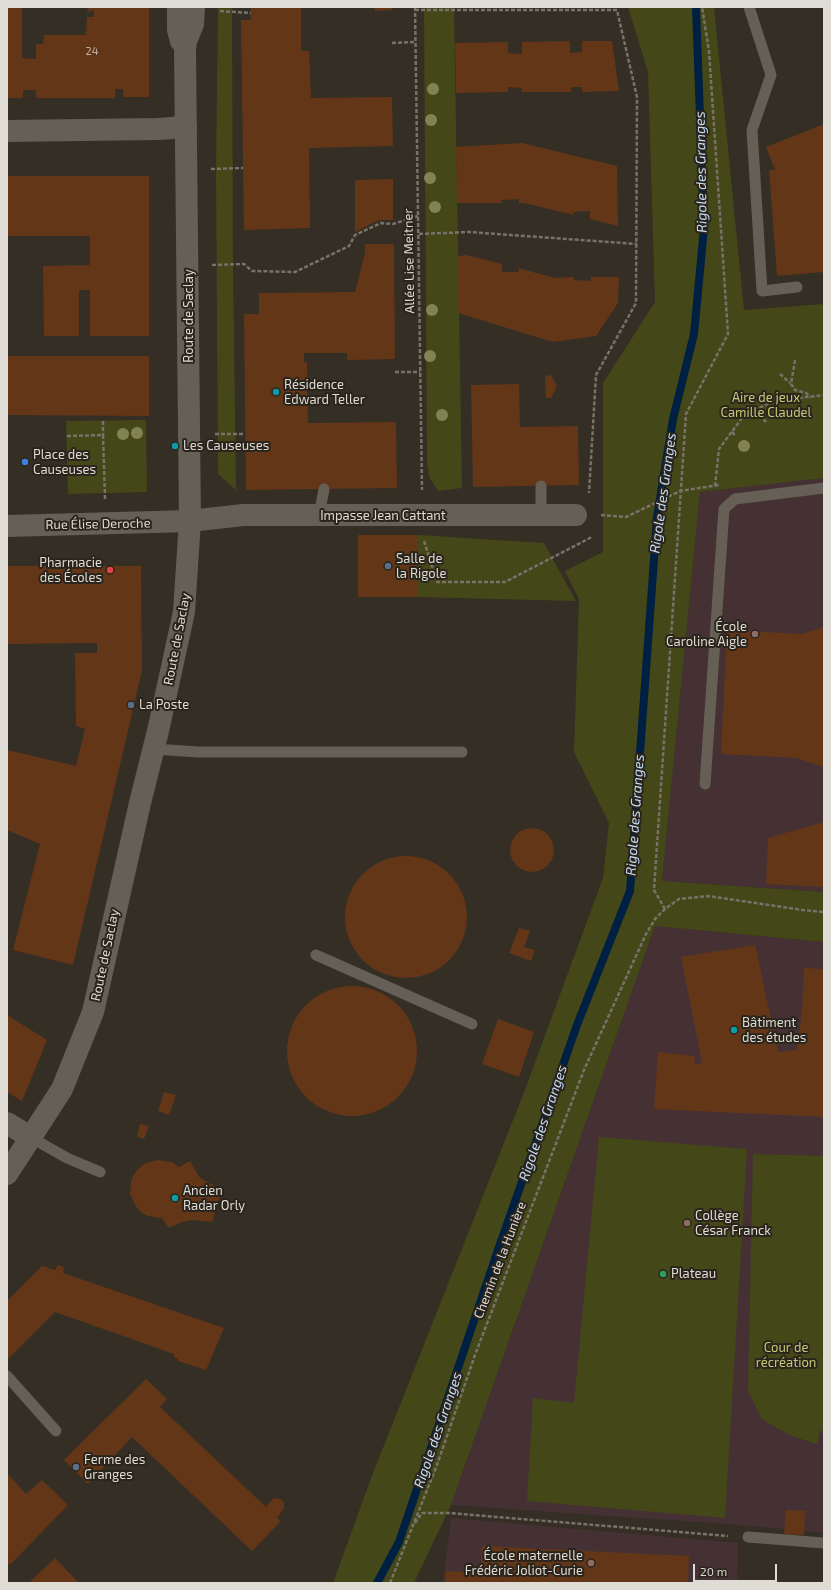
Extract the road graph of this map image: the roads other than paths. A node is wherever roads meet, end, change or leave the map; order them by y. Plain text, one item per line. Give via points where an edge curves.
1 (178, 7) edge
2 (194, 7) edge
3 (750, 7) edge
4 (185, 50) junction
5 (186, 127) junction
6 (7, 131) edge
7 (797, 287) dead end
8 (541, 486) dead end
9 (824, 488) edge
10 (324, 489) dead end
11 (541, 515) junction
12 (585, 515) road end
13 (319, 516) junction
14 (190, 521) junction
15 (7, 526) edge
16 (154, 749) junction
17 (462, 752) dead end
18 (705, 784) dead end
19 (316, 955) dead end
20 (472, 1024) dead end
21 (7, 1123) edge
22 (30, 1137) junction
23 (100, 1172) dead end
24 (7, 1174) edge
25 (7, 1376) edge
26 (56, 1431) dead end
27 (748, 1538) road end
28 (824, 1543) edge

1 - 4 main road, Route de Saclay via 179,38
2 - 4 main road, Route de Saclay via 193,24
3 - 7 lane via 771,75 752,130 762,291
4 - 5 main road, Route de Saclay
5 - 6 main road
5 - 14 main road, Route de Saclay
8 - 11 lane
9 - 18 lane via 735,499 724,509
10 - 13 lane
11 - 12 main road, Impasse Jean Cattant
11 - 13 main road, Impasse Jean Cattant
13 - 14 main road, Impasse Jean Cattant via 243,515
14 - 15 main road, Rue Élise Deroche
14 - 16 main road, Route de Saclay via 184,612
16 - 17 lane via 198,752
16 - 22 main road, Route de Saclay via 93,1012 62,1089
19 - 20 lane
21 - 22 main road
22 - 23 lane via 67,1158
22 - 24 main road, Route de Saclay
25 - 26 lane
27 - 28 lane

